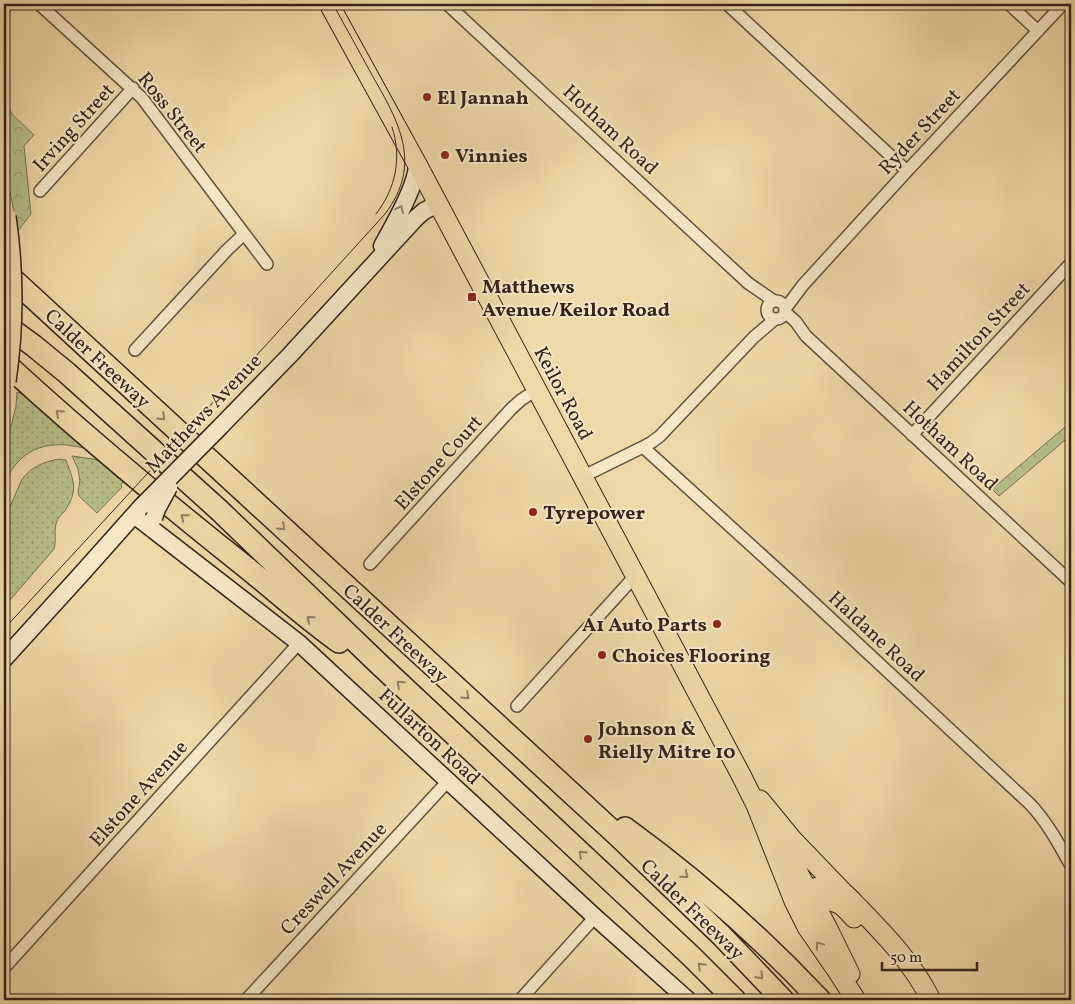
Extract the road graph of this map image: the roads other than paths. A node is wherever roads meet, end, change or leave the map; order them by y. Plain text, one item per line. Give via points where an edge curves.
1 (39, 4) edge
2 (329, 4) edge
3 (448, 4) edge
4 (727, 4) edge
5 (1009, 4) edge
6 (1063, 4) edge
7 (1038, 31) junction
8 (133, 88) junction
9 (417, 164) junction
10 (907, 171) junction
11 (40, 191) dead end
12 (438, 204) junction
13 (4, 214) edge
14 (244, 234) junction
15 (1071, 263) edge
16 (267, 264) dead end
17 (370, 268) junction
18 (4, 271) edge
19 (776, 310) junction
20 (4, 324) edge
21 (135, 350) dead end
22 (4, 377) edge
23 (536, 390) junction
24 (912, 435) junction
25 (643, 447) junction
26 (180, 468) junction
27 (582, 477) junction
28 (137, 511) junction
29 (156, 526) junction
30 (370, 564) dead end
31 (635, 576) junction
32 (1071, 582) edge
33 (299, 643) junction
34 (4, 659) edge
35 (380, 665) junction
36 (516, 706) dead end
37 (548, 772) junction
38 (741, 775) junction
39 (448, 781) junction
40 (1071, 866) edge
41 (845, 894) junction
42 (802, 899) junction
43 (595, 917) junction
44 (856, 920) junction
45 (828, 929) junction
46 (4, 968) edge
47 (246, 1000) edge
48 (520, 1000) edge
49 (688, 1000) edge
50 (735, 1000) edge
51 (783, 1000) edge
52 (820, 1000) edge
53 (856, 1000) edge
54 (860, 1000) edge
55 (917, 1000) edge
56 (931, 1000) edge

1 - 8 street, Ross Street
2 - 9 main road, Keilor Road
3 - 19 street, Hotham Road
4 - 10 street
5 - 7 street
6 - 7 street, Ryder Street
7 - 10 street, Ryder Street
8 - 11 street, Irving Street
8 - 14 street, Ross Street
9 - 12 main road, Keilor Road
17 -> 9 main road via 408,194
10 - 19 street, Ryder Street via 803,285
12 - 17 main road, Matthews Avenue via 418,216
12 - 23 main road, Keilor Road
13 - 22 highway, bridge via 12,292 10,348
14 - 16 street, Ross Street
14 - 21 street
15 - 24 street, Hamilton Street
17 - 26 main road, Matthews Avenue, bridge
18 -> 37 highway, Calder Freeway
19 - 24 street, Hotham Road
19 - 25 street, Ryder Street via 667,429
20 - 35 highway, Calder Freeway via 67,373 212,504
35 -> 22 highway via 338,642 81,432
23 - 27 main road, Keilor Road
23 - 30 street, Elstone Court via 512,409
24 - 32 street, Hotham Road
25 - 27 street, Ryder Street
25 - 40 street, Haldane Road via 1030,804 1048,826
26 - 28 main road, Matthews Avenue, bridge
26 - 29 main road, bridge via 158,506
27 - 31 main road, Keilor Road
28 - 29 main road, Fullarton Road
28 - 34 main road, Matthews Avenue
29 - 33 main road, Fullarton Road
31 - 36 street
31 - 38 main road, Keilor Road
33 - 39 main road, Fullarton Road
33 - 46 street, Elstone Avenue
50 -> 35 highway, Calder Freeway
37 -> 51 highway, Calder Freeway via 721,935
37 -> 52 highway via 656,850 766,945
38 - 41 main road via 792,840
38 - 42 main road, Keilor Road
39 - 43 main road, Fullarton Road
39 - 47 street, Creswell Avenue
41 - 42 main road via 827,885 819,886
41 - 56 main road via 904,957
42 - 44 main road via 837,903
42 - 45 main road, Keilor Road
53 -> 42 main road, Keilor Road via 807,926
43 - 48 street
43 - 49 main road, Fullarton Road
44 - 45 main road via 835,919
44 - 55 main road via 897,968
45 - 54 main road, Keilor Road

